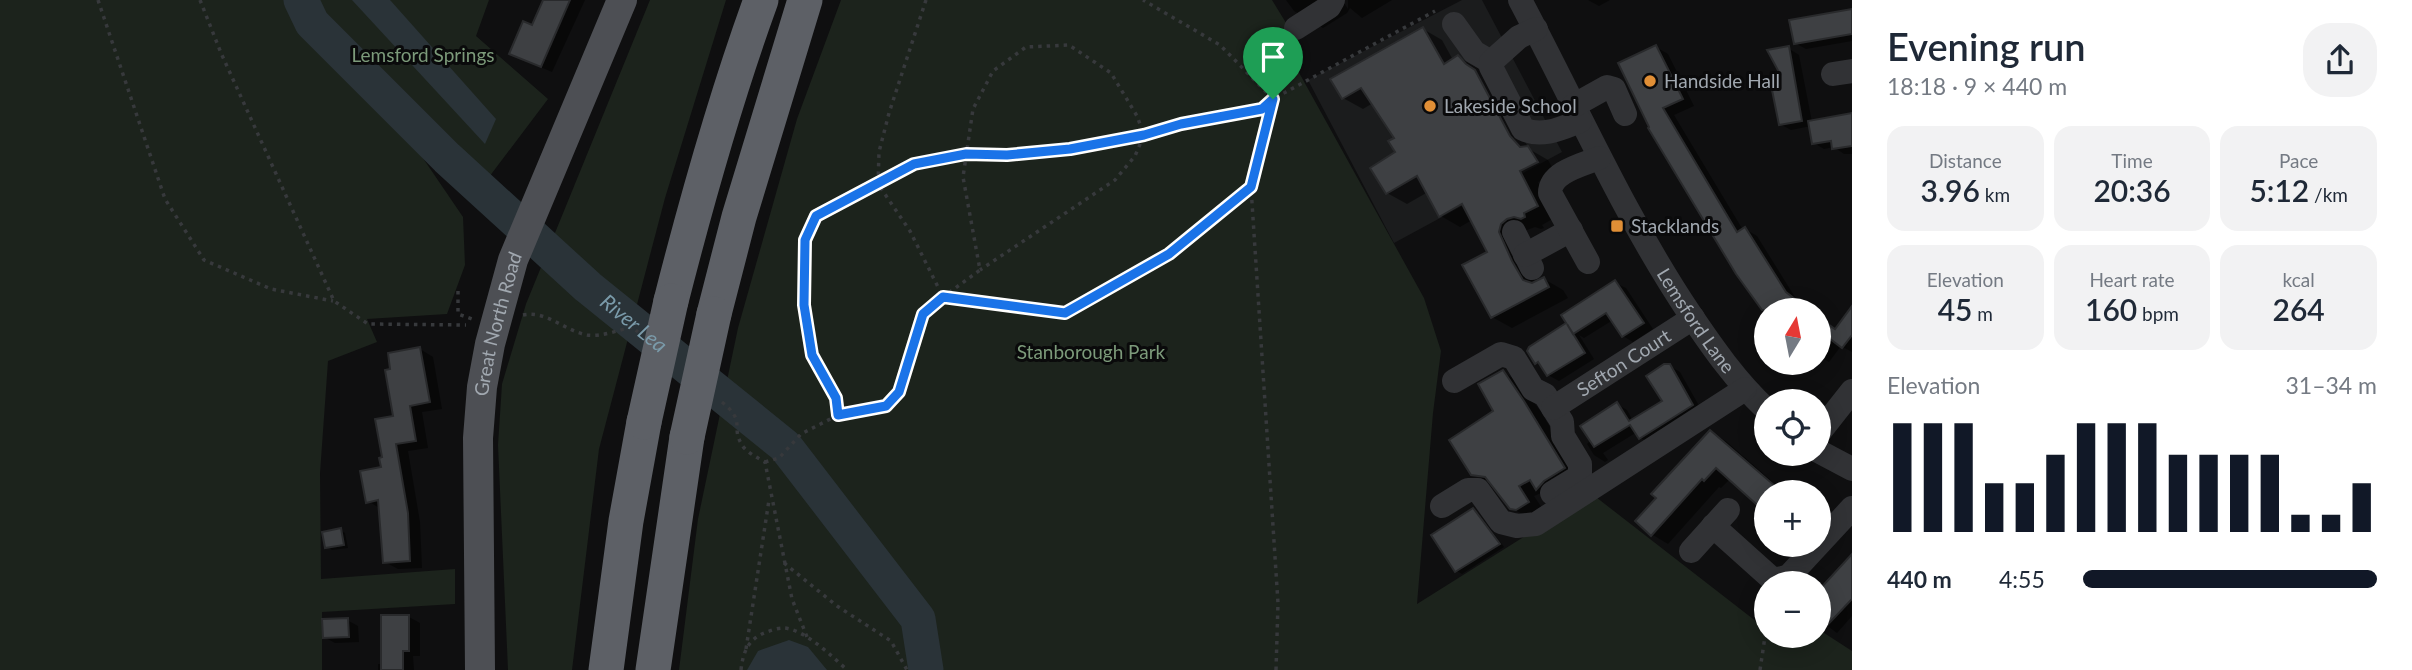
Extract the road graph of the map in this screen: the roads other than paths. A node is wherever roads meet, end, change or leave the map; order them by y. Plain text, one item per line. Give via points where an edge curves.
1 (622, 0) edge
2 (761, 0) edge
3 (805, 0) edge
4 (1333, 0) edge
5 (1520, 0) edge
6 (1449, 15) road end
7 (1296, 28) dead end
8 (1535, 29) junction
9 (1491, 62) junction
10 (1577, 113) junction
11 (1625, 114) dead end
12 (1599, 158) junction
13 (1571, 230) junction
14 (1514, 232) dead end
15 (1588, 262) dead end
16 (1693, 318) junction
17 (1454, 381) dead end
18 (1745, 389) junction
19 (1852, 391) edge
20 (1754, 398) edge
21 (1553, 408) junction
22 (1831, 418) edge
23 (1831, 458) edge
24 (1852, 469) edge
25 (1549, 495) dead end
26 (1442, 506) dead end
27 (1852, 508) edge
28 (1691, 551) dead end
29 (480, 670) edge
30 (606, 670) edge
31 (653, 670) edge

1 - 29 main road, Great North Road via 491,321 478,438
2 - 30 highway, bridge via 699,189 643,422
3 - 31 highway, bridge via 714,314 687,437
4 - 7 street
5 - 8 street, Lemsford Lane
6 - 9 street via 1474,52
8 - 9 street
8 - 10 street, Lemsford Lane
9 - 10 street via 1523,130 1551,132
10 - 11 street via 1607,88 1614,89
10 - 12 street, Lemsford Lane
12 - 13 street via 1555,178 1550,185
12 - 16 street, Lemsford Lane
13 - 14 street via 1529,261
13 - 15 street
16 - 18 street, Lemsford Lane
16 - 21 street, Sefton Court
17 - 21 street via 1501,354 1514,358 1533,389 1545,395
18 - 20 street, Lemsford Lane
18 - 26 street via 1536,524 1501,522 1478,490 1468,490
19 - 22 street
21 - 25 street via 1580,464 1580,475
23 - 24 street
27 - 28 street via 1789,576 1780,579 1771,578 1721,518

